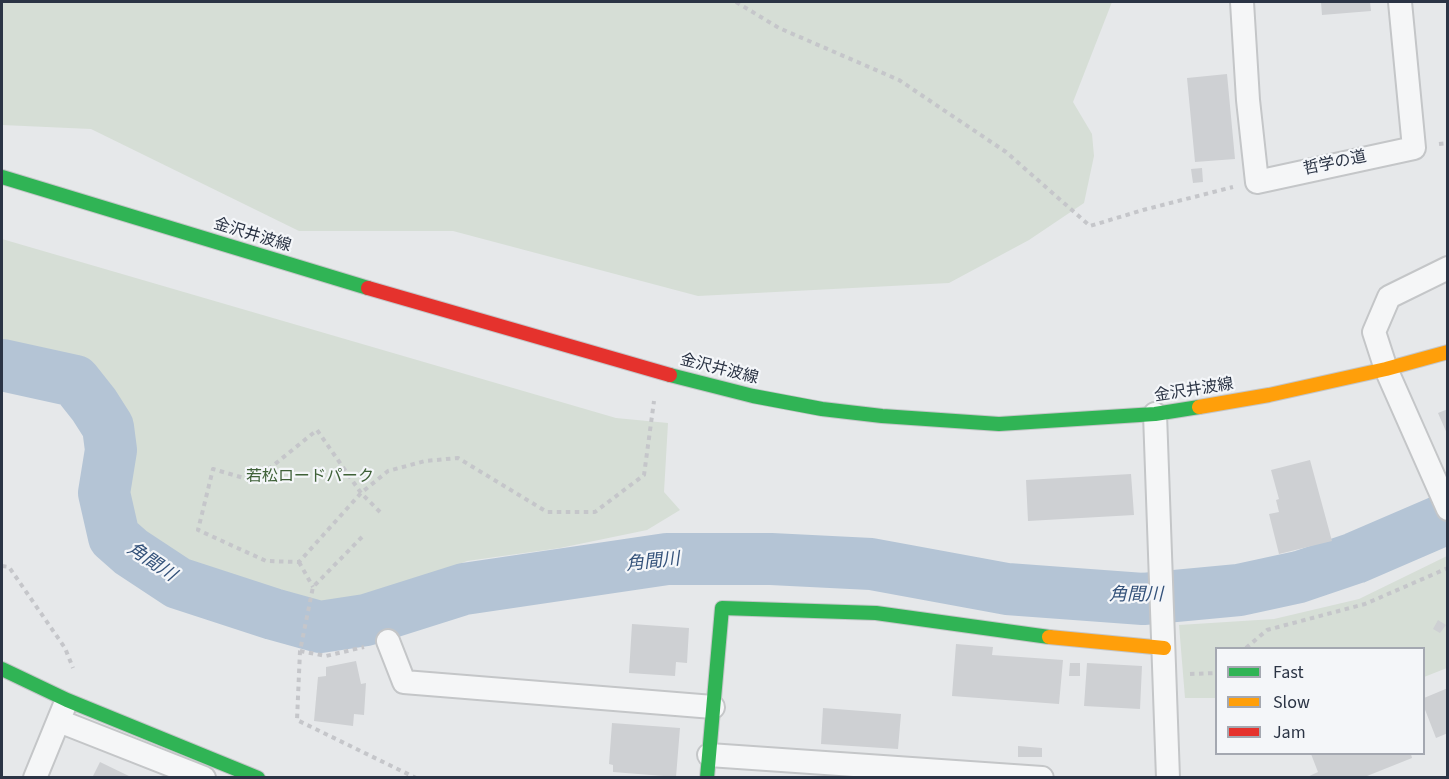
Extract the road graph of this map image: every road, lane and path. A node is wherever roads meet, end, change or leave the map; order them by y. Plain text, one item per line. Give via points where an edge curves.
1 (736, 2) edge
2 (1242, 2) edge
3 (1400, 2) edge
4 (2, 177) edge
5 (1257, 182) junction
6 (1448, 268) edge
7 (1448, 352) edge
8 (1386, 369) junction
9 (654, 401) dead end
10 (1155, 414) junction
11 (361, 493) junction
12 (1444, 501) edge
13 (380, 512) dead end
14 (362, 537) dead end
15 (299, 562) junction
16 (2, 566) edge
17 (1448, 568) edge
18 (313, 587) junction
19 (388, 641) joint
20 (1247, 647) edge
21 (1164, 648) junction
22 (300, 651) junction
23 (2, 669) edge
24 (76, 675) dead end
25 (67, 700) junction
26 (713, 707) junction
27 (58, 721) junction
28 (708, 766) edge
29 (35, 777) edge
30 (204, 777) edge
31 (258, 777) edge
32 (416, 777) edge
33 (1042, 777) edge
34 (1168, 777) edge

1 - 5 path via 779,28 898,80 1006,152 1090,226
2 - 5 street
3 - 5 street, 哲学の道 via 1414,148
4 - 10 main road, 金沢井波線 via 417,303 753,396 882,416 999,424
6 - 8 street via 1389,297 1374,332
7 - 8 main road, 金沢井波線
8 - 10 main road, 金沢井波線 via 1269,395
8 - 12 street
9 - 11 path via 644,475 595,512 548,512 458,458 424,461 388,471
10 - 21 street
11 - 13 path
11 - 15 path
11 - 15 path via 317,430 254,481 213,469 198,530 266,561
14 - 18 path
15 - 18 path
16 - 24 path via 9,567 65,648
17 - 20 path via 1365,604 1267,630
18 - 22 path
19 - 22 path via 326,656
19 - 26 street via 404,682
21 - 26 main road via 1045,637 876,613 722,608
21 - 34 street
22 - 32 path via 297,720
23 - 25 main road
25 - 27 street
25 - 31 main road
26 - 28 main road
27 - 29 street
27 - 30 street
28 - 33 street

